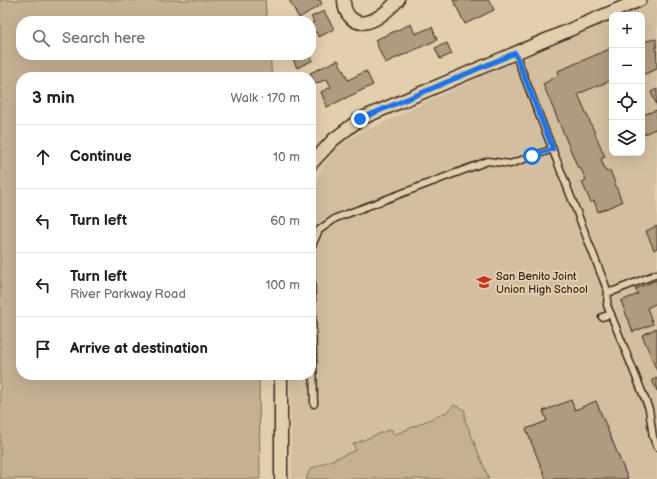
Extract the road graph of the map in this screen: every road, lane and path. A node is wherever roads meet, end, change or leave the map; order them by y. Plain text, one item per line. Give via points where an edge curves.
1 (344, 0) edge
2 (398, 0) edge
3 (640, 0) edge
4 (515, 53) junction
5 (553, 149) junction
6 (316, 159) edge
7 (316, 237) edge
8 (657, 274) edge
9 (608, 292) junction
10 (611, 314) junction
11 (602, 317) dead end
12 (281, 380) edge
13 (314, 380) edge
14 (314, 404) dead end
15 (654, 425) edge
16 (657, 447) edge
17 (281, 479) edge

1 - 2 street via 348,15 362,23 380,16
3 - 4 street
4 - 5 lane
4 - 6 street via 360,119 333,140
5 - 7 lane via 510,164 488,161 336,218 319,230
5 - 9 lane
8 - 9 lane via 614,292
9 - 10 lane
10 - 11 lane
10 - 15 lane
12 - 17 street
13 - 14 lane
15 - 16 lane via 653,437

